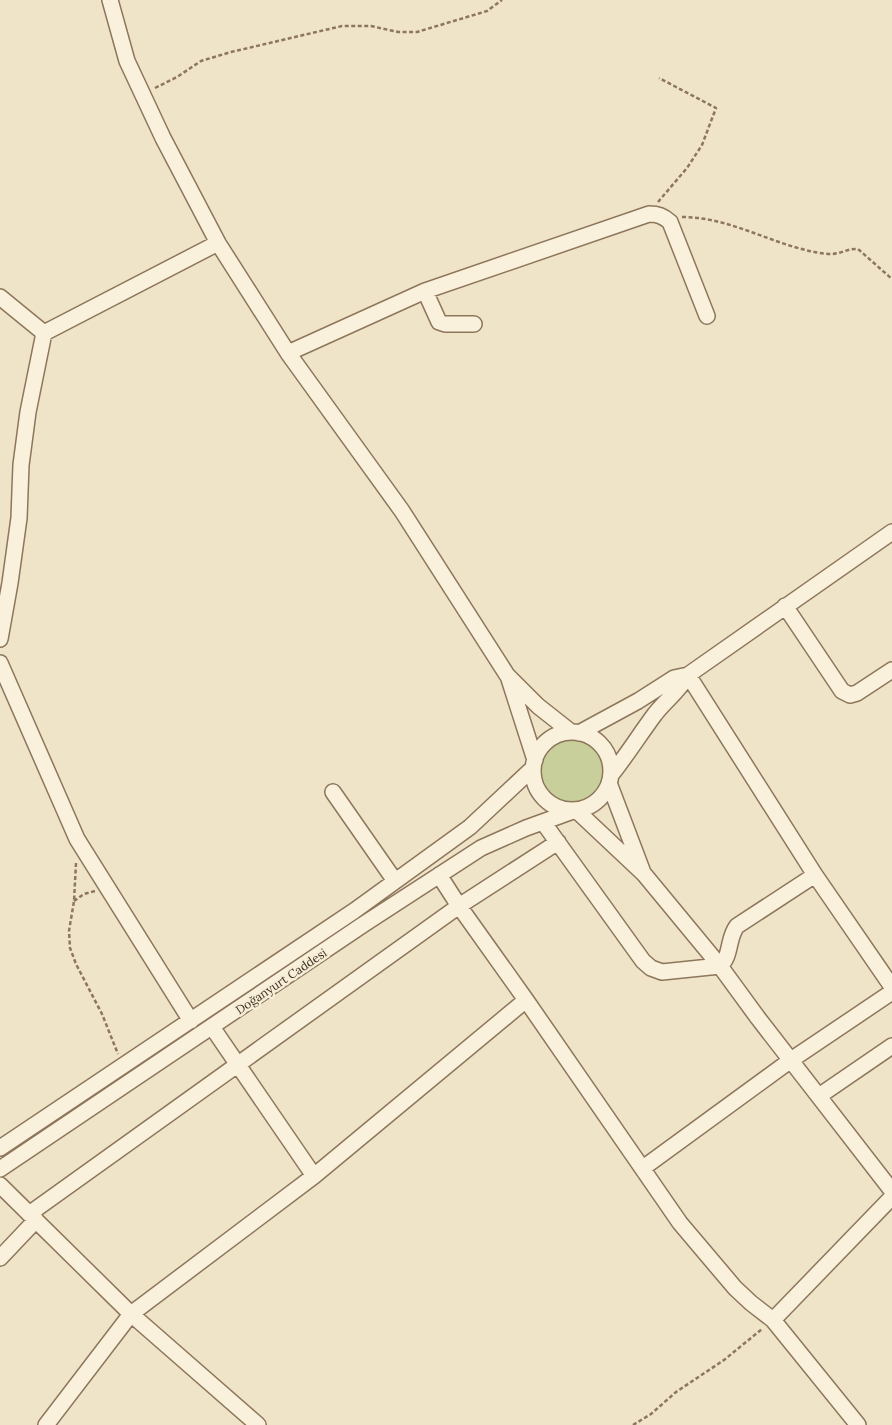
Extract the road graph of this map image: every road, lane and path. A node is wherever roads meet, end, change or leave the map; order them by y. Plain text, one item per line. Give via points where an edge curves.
1 (110, 0) edge
2 (502, 0) edge
3 (659, 78) dead end
4 (142, 94) junction
5 (656, 215) junction
6 (218, 244) junction
7 (892, 279) edge
8 (425, 291) junction
9 (0, 297) edge
10 (707, 316) dead end
11 (474, 324) dead end
12 (44, 333) junction
13 (288, 353) junction
14 (892, 532) edge
15 (15, 545) junction
16 (0, 552) edge
17 (785, 606) junction
18 (0, 639) edge
19 (0, 663) edge
20 (892, 670) edge
21 (507, 675) junction
22 (688, 675) junction
23 (575, 732) junction
24 (534, 764) junction
25 (610, 779) junction
26 (333, 792) dead end
27 (574, 810) junction
28 (543, 822) junction
29 (77, 839) junction
30 (558, 842) junction
31 (644, 874) junction
32 (815, 875) junction
33 (439, 876) junction
34 (395, 881) junction
35 (110, 891) junction
36 (74, 901) junction
37 (459, 906) junction
38 (720, 966) junction
39 (892, 987) edge
40 (892, 992) edge
41 (526, 1000) junction
42 (191, 1020) junction
43 (212, 1027) junction
44 (892, 1046) edge
45 (791, 1060) junction
46 (238, 1065) junction
47 (123, 1066) junction
48 (819, 1096) junction
49 (0, 1148) edge
50 (642, 1168) junction
51 (0, 1169) edge
52 (314, 1176) junction
53 (0, 1185) edge
54 (892, 1191) edge
55 (892, 1196) edge
56 (33, 1217) junction
57 (0, 1258) edge
58 (131, 1314) junction
59 (773, 1320) junction
60 (46, 1425) edge
61 (258, 1425) edge
62 (633, 1425) edge
63 (858, 1425) edge

1 - 4 street via 126,61
2 - 4 path via 487,11 418,32 342,26 231,52 201,61 178,77
3 - 5 path via 716,108 702,145 668,189
4 - 6 street
5 - 7 path via 700,217 828,254 858,248
5 - 8 street
5 - 10 street via 670,222
6 - 12 street
6 - 13 street
8 - 11 street via 439,322
8 - 13 street
9 - 12 street
12 - 15 street via 28,412
13 - 21 street via 402,511
14 - 17 street
15 - 16 street
15 - 18 street
17 - 20 street via 842,692 857,693
17 - 22 street
19 - 29 street
21 - 23 street via 538,706
21 - 24 street
22 - 23 street via 674,678 638,701
22 - 25 street via 656,713
22 - 32 street
23 - 24 street via 548,740 538,752
23 - 25 street via 601,745 609,759
24 - 27 street via 535,784 543,798 557,808
24 - 34 street, Doğanyurt Caddesi via 470,827
25 - 27 street via 606,791 596,803
25 - 31 street
26 - 34 street
27 - 28 street, Doğanyurt Caddesi
27 - 31 street
28 - 30 street
28 - 33 street, Doğanyurt Caddesi via 482,848
29 - 35 street
29 - 36 path
30 - 37 street
30 - 38 street via 651,968 662,972
31 - 38 street
32 - 38 street via 738,926 731,935 726,959
32 - 39 street
33 - 37 street
33 - 43 street, Doğanyurt Caddesi
34 - 42 street, Doğanyurt Caddesi
35 - 36 path via 84,894
35 - 42 street
36 - 47 path via 68,931 70,948
37 - 41 street
37 - 46 street
38 - 45 street
40 - 45 street
41 - 50 street
41 - 52 street
42 - 47 street, Doğanyurt Caddesi
43 - 46 street
43 - 51 street, Doğanyurt Caddesi
44 - 48 street
45 - 48 street
45 - 50 street
46 - 52 street
46 - 56 street
47 - 49 street, Doğanyurt Caddesi
48 - 54 street
50 - 59 street via 680,1223 729,1281
52 - 58 street
53 - 56 street
55 - 59 street
56 - 57 street
56 - 58 street
58 - 60 street
58 - 61 street
59 - 62 path via 724,1360
59 - 63 street

